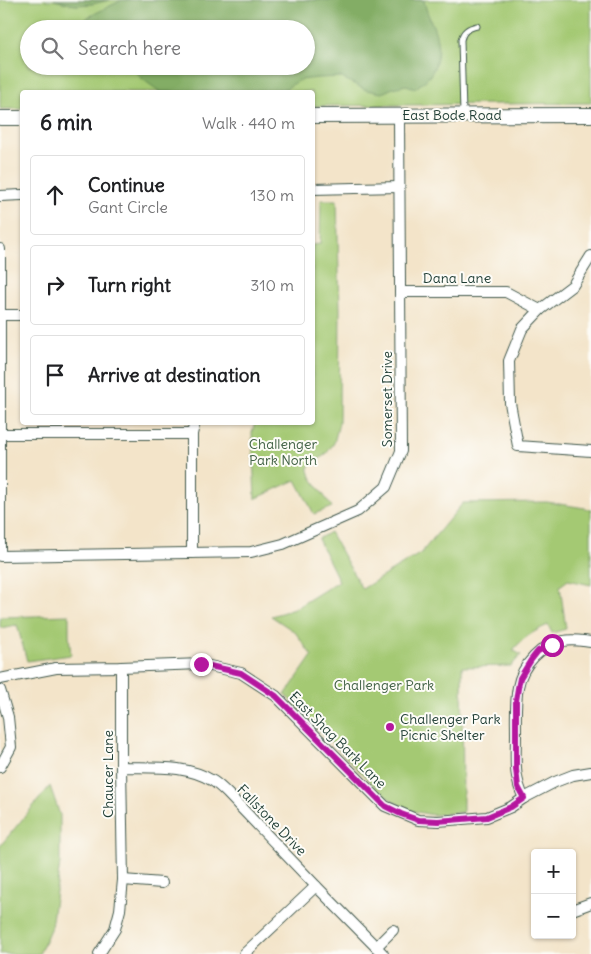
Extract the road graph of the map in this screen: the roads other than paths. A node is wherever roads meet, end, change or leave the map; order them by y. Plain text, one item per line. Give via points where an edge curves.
1 (477, 26) dead end
2 (591, 115) edge
3 (315, 116) edge
4 (399, 116) junction
5 (463, 116) junction
6 (0, 118) edge
7 (20, 118) edge
8 (400, 187) junction
9 (315, 189) edge
10 (0, 196) edge
11 (20, 196) edge
12 (0, 249) edge
13 (591, 256) edge
14 (400, 292) junction
15 (540, 310) junction
16 (1, 315) edge
17 (20, 315) edge
18 (194, 425) edge
19 (0, 434) edge
20 (192, 434) junction
21 (591, 451) edge
22 (192, 553) junction
23 (0, 556) edge
24 (591, 642) edge
25 (121, 667) junction
26 (0, 678) edge
27 (0, 690) edge
28 (0, 767) edge
29 (121, 767) junction
30 (591, 772) edge
31 (524, 798) junction
32 (123, 880) junction
33 (162, 883) dead end
34 (316, 886) junction
35 (591, 903) edge
36 (576, 909) edge
37 (394, 930) dead end
38 (380, 950) edge
39 (98, 954) edge
40 (244, 954) edge

1 - 5 lane via 465,30 461,40
2 - 5 street, East Bode Road
3 - 4 street, East Bode Road
4 - 5 street, East Bode Road
4 - 8 street, Somerset Drive
6 - 7 street
8 - 9 street
8 - 14 street, Somerset Drive
10 - 11 street
12 - 16 street
13 - 15 street via 573,285
14 - 15 street, Dana Lane via 506,292
14 - 22 street, Somerset Drive via 402,451 386,487 358,511 283,544 251,552
15 - 21 street via 522,328 510,361 510,403 518,446
16 - 17 street
16 - 19 street
18 - 20 street
19 - 20 street
19 - 23 street
20 - 22 street
22 - 23 street, Somerset Drive
24 - 31 street via 562,641 538,651 520,678 516,701 516,769 518,787
25 - 26 street, East Shag Bark Lane via 56,668
25 - 29 street, Chaucer Lane
25 - 31 street, East Shag Bark Lane via 201,664 241,673 276,696 385,806 418,820 487,817
27 - 28 street via 8,716 11,747
29 - 32 street, Chaucer Lane
29 - 34 street, Fallstone Drive via 184,769 215,782
30 - 31 street, East Shag Bark Lane via 573,775
32 - 33 street
32 - 39 street, Chaucer Lane via 115,929
34 - 38 street, Fallstone Drive
34 - 40 street
35 - 36 street
37 - 38 street, Fallstone Drive

